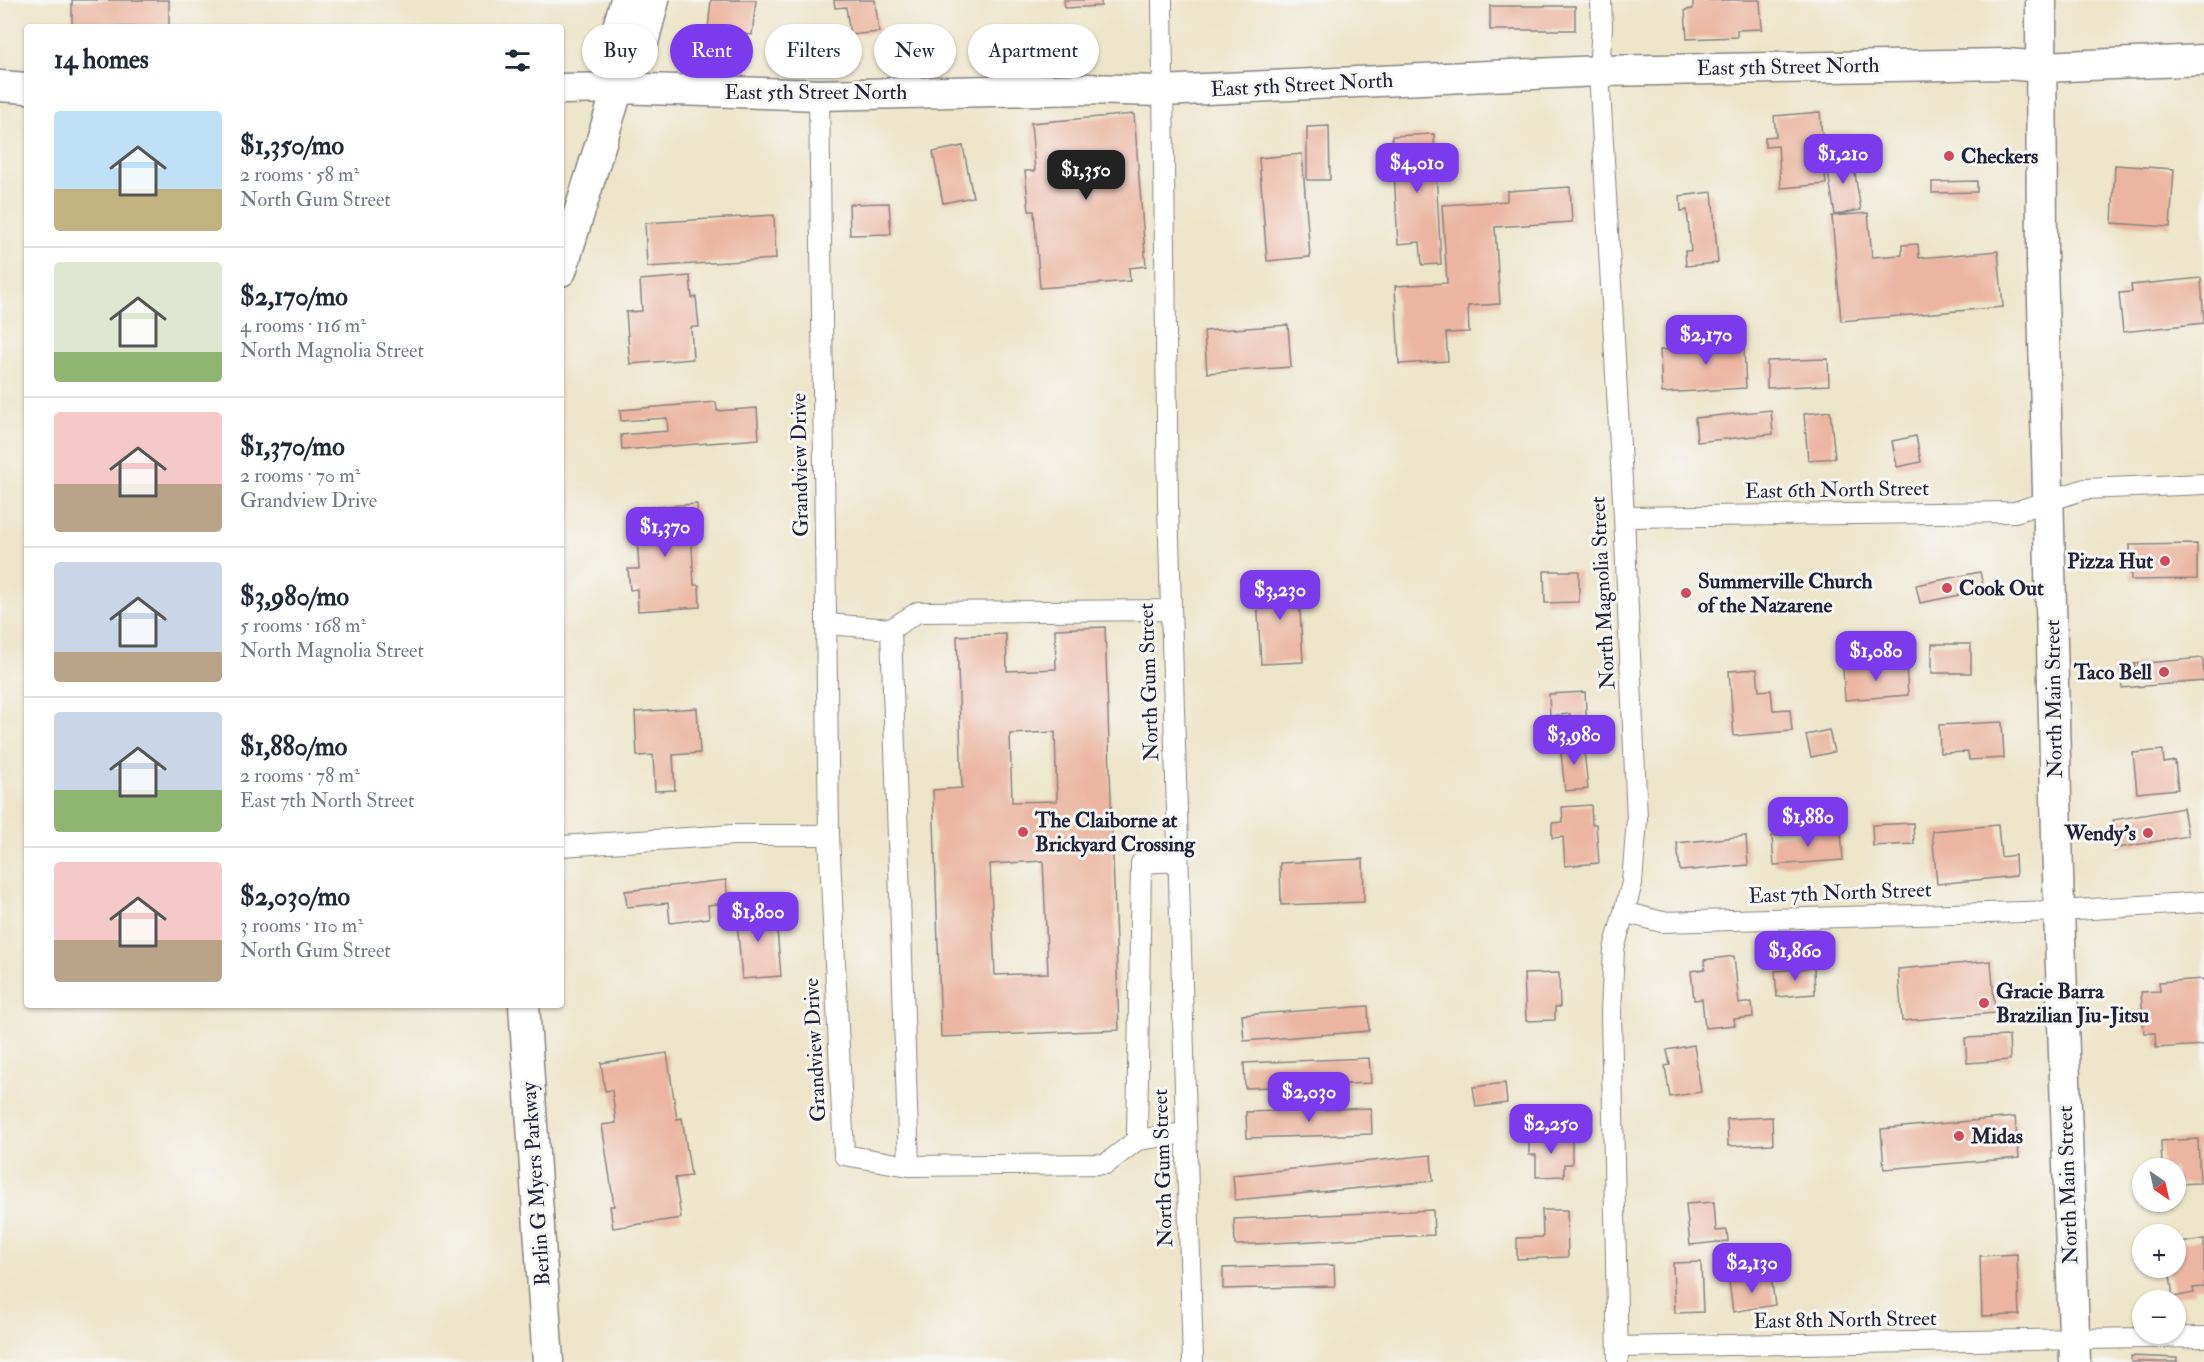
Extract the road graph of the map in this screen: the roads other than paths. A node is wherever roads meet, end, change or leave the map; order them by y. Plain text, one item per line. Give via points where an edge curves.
1 (626, 0) edge
2 (654, 0) edge
3 (1162, 0) edge
4 (1601, 0) edge
5 (2041, 0) edge
6 (2204, 60) edge
7 (2043, 67) junction
8 (1599, 70) junction
9 (0, 86) edge
10 (24, 88) edge
11 (618, 88) junction
12 (564, 89) edge
13 (1161, 91) junction
14 (819, 95) junction
15 (564, 261) edge
16 (2204, 484) edge
17 (2049, 503) junction
18 (1624, 517) junction
19 (1171, 610) junction
20 (826, 624) junction
21 (891, 629) junction
22 (829, 835) junction
23 (564, 846) edge
24 (1178, 861) junction
25 (2204, 902) edge
26 (2059, 910) junction
27 (1624, 912) junction
28 (524, 1008) edge
29 (1186, 1133) junction
30 (1137, 1140) junction
31 (909, 1166) junction
32 (2204, 1337) edge
33 (2074, 1352) edge
34 (1618, 1355) edge
35 (548, 1362) edge
36 (1193, 1362) edge

1 - 11 main road via 612,47
2 - 11 main road via 640,54
3 - 13 street, North Gum Street
4 - 8 street, North Magnolia Street
5 - 7 main road, North Main Street
6 - 7 main road, East 5th Street North
7 - 8 main road, East 5th Street North via 2006,64
7 - 17 main road, North Main Street via 2042,262
8 - 13 main road, East 5th Street North
8 - 18 street, North Magnolia Street
9 - 10 main road
11 - 12 main road, East 5th Street North
11 - 14 main road, East 5th Street North
11 - 15 main road
13 - 14 main road, East 5th Street North
13 - 19 street, North Gum Street
14 - 20 street, Grandview Drive
16 - 17 street, East 6th North Street via 2085,489
17 - 18 street, East 6th North Street via 2015,512
17 - 26 main road, North Main Street
18 - 27 street, North Magnolia Street via 1637,819 1632,884
19 - 21 street via 918,612
19 - 24 street, North Gum Street
20 - 21 street
20 - 22 street, Grandview Drive
21 - 31 street
22 - 23 street via 733,835
22 - 31 street, Grandview Drive via 844,1155
24 - 29 street, North Gum Street
24 - 30 street via 1141,863
25 - 26 street, East 7th North Street
26 - 27 street, East 7th North Street via 1662,922
26 - 33 main road, North Main Street
27 - 34 street, North Magnolia Street via 1614,949 1611,1012
28 - 35 main road, Berlin G Myers Parkway
29 - 30 street
29 - 36 street, North Gum Street
30 - 31 street via 1106,1164
32 - 33 street, East 8th North Street
33 - 34 street, East 8th North Street

